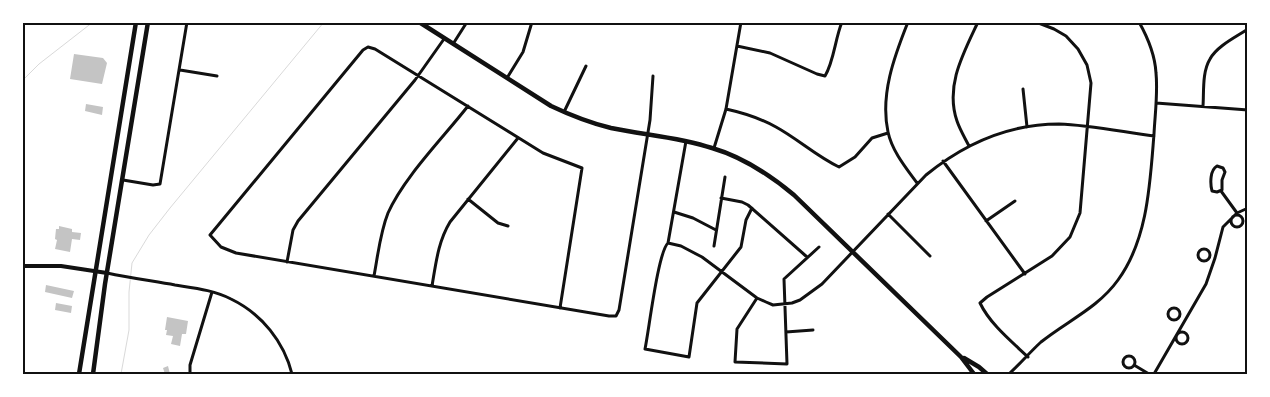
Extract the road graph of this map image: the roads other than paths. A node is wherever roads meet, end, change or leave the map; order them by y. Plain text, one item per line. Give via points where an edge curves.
1 (136, 22) edge
2 (148, 22) edge
3 (187, 22) edge
4 (420, 22) edge
5 (467, 22) edge
6 (532, 22) edge
7 (741, 22) edge
8 (842, 22) edge
9 (908, 22) edge
10 (978, 22) edge
11 (1036, 22) edge
12 (1139, 22) edge
13 (1248, 29) edge
14 (444, 39) junction
15 (453, 44) junction
16 (738, 46) junction
17 (586, 66) dead end
18 (180, 70) junction
19 (419, 75) junction
20 (217, 76) dead end
21 (653, 76) dead end
22 (507, 78) junction
23 (1023, 89) dead end
24 (124, 95) junction
25 (135, 97) junction
26 (1156, 103) junction
27 (468, 106) junction
28 (1203, 106) junction
29 (726, 108) junction
30 (1248, 110) edge
31 (564, 112) junction
32 (1027, 127) junction
33 (1088, 127) junction
34 (888, 133) junction
35 (648, 135) junction
36 (1154, 136) junction
37 (518, 138) junction
38 (686, 141) junction
39 (969, 146) junction
40 (714, 148) junction
41 (943, 161) junction
42 (725, 178) dead end
43 (123, 180) junction
44 (917, 183) junction
45 (1221, 191) junction
46 (722, 198) junction
47 (468, 199) junction
48 (1015, 201) dead end
49 (752, 208) junction
50 (1248, 208) edge
51 (674, 212) junction
52 (1236, 213) junction
53 (888, 214) junction
54 (986, 221) junction
55 (508, 226) dead end
56 (716, 230) junction
57 (668, 243) junction
58 (714, 246) dead end
59 (819, 247) dead end
60 (852, 252) junction
61 (930, 256) dead end
62 (807, 257) junction
63 (1210, 257) dead end
64 (1215, 258) junction
65 (287, 262) junction
66 (22, 266) edge
67 (95, 271) junction
68 (722, 271) junction
69 (107, 274) junction
70 (1024, 274) junction
71 (374, 276) junction
72 (432, 286) junction
73 (212, 292) junction
74 (757, 298) junction
75 (784, 305) junction
76 (560, 308) junction
77 (1180, 318) dead end
78 (1186, 321) junction
79 (813, 330) dead end
80 (786, 332) junction
81 (961, 357) junction
82 (1028, 357) junction
83 (1134, 365) dead end
84 (79, 374) edge
85 (93, 374) edge
86 (190, 374) edge
87 (292, 374) edge
88 (974, 374) edge
89 (987, 374) edge
90 (1009, 374) edge
91 (1149, 374) edge
92 (1154, 374) edge

1 - 24 main road
2 - 25 main road
3 - 18 street
4 - 14 main road
5 - 15 street
6 - 22 street via 523,52
7 - 16 street
8 - 16 street via 825,76 770,53
9 - 34 street via 889,74
10 - 39 street via 957,68 952,95 958,123
11 - 33 street via 1066,36 1087,65 1091,92
12 - 26 street via 1153,56
13 - 28 street via 1210,59
14 - 15 main road
14 - 19 street
15 - 22 main road
16 - 29 street
17 - 31 street
18 - 20 street
18 - 43 street via 160,184
19 - 27 street
19 - 65 street via 298,220
19 - 65 street via 375,49 368,47 363,50 210,235 221,247 229,250
21 - 35 street
22 - 31 main road
23 - 32 street
24 - 25 main road
24 - 67 main road
25 - 43 main road
26 - 28 street
26 - 36 street
27 - 37 street
27 - 71 street via 395,200 382,234
28 - 30 street
29 - 34 street via 750,114 778,128 839,167 855,157 872,138
29 - 40 street
31 - 35 main road via 593,123
32 - 33 street via 1059,124
32 - 39 street via 999,132
33 - 36 street
33 - 70 street via 1080,213 1076,224 1062,247
34 - 44 street via 900,161
35 - 38 main road
35 - 76 street via 616,316
36 - 82 street via 1151,180 1142,227 1125,270 1092,308 1041,343
37 - 47 street
37 - 76 street via 543,153 582,168
38 - 40 main road
38 - 51 street
39 - 41 street
40 - 60 main road via 752,165 781,184
41 - 44 street
41 - 54 street
42 - 46 street
43 - 69 main road
44 - 53 street
45 - 45 street via 1224,170 1217,166 1212,170 1211,189
45 - 52 street
46 - 49 street via 742,202
46 - 56 street
47 - 55 street via 498,223
47 - 72 street via 443,234
48 - 54 street
49 - 62 street
49 - 68 street via 746,220 741,247
50 - 52 street
51 - 56 street
51 - 57 street
52 - 64 street via 1223,227
53 - 60 street
53 - 61 street
54 - 70 street
56 - 58 street
57 - 68 street via 692,251
57 - 68 street via 664,247 645,349 689,357 698,303
59 - 62 street
60 - 75 street via 822,284 800,300
60 - 81 main road
62 - 75 street via 784,279
63 - 64 street
64 - 78 street via 1206,284
65 - 71 street
66 - 67 street via 61,266
67 - 69 street
67 - 84 main road
68 - 74 street
69 - 73 street
69 - 85 main road
70 - 82 street via 980,303 1005,335
71 - 72 street
72 - 76 street
73 - 86 street
73 - 87 street via 231,299 271,331 283,349
74 - 75 street via 773,305
74 - 80 street via 737,330 735,362 787,364
75 - 80 street
77 - 78 street
78 - 92 street
79 - 80 street
81 - 88 main road
81 - 89 main road
82 - 90 street
83 - 91 street

